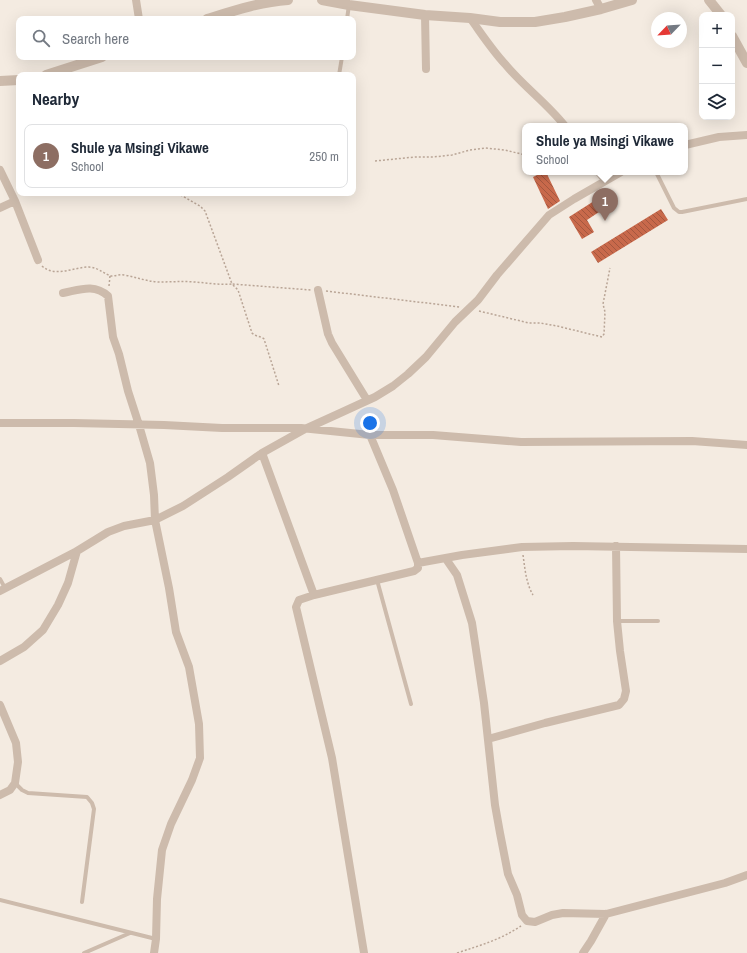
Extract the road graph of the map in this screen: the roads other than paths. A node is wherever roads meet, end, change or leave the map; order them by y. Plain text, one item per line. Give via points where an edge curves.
1 (136, 0) edge
2 (288, 0) edge
3 (322, 0) edge
4 (632, 0) edge
5 (709, 0) edge
6 (342, 3) edge
7 (598, 5) edge
8 (719, 12) edge
9 (425, 15) junction
10 (139, 16) edge
11 (215, 16) edge
12 (346, 16) edge
13 (470, 18) junction
14 (735, 41) edge
15 (93, 60) edge
16 (342, 60) edge
17 (747, 63) edge
18 (426, 69) dead end
19 (55, 72) edge
20 (340, 72) edge
21 (16, 80) edge
22 (0, 82) edge
23 (562, 123) edge
24 (747, 135) edge
25 (688, 144) edge
26 (0, 170) edge
27 (601, 175) edge
28 (615, 175) edge
29 (658, 175) edge
30 (605, 180) junction
31 (747, 199) edge
32 (15, 201) junction
33 (0, 208) edge
34 (38, 260) road end
35 (318, 290) road end
36 (63, 293) dead end
37 (367, 400) junction
38 (0, 423) edge
39 (139, 424) junction
40 (305, 429) junction
41 (370, 434) junction
42 (747, 445) edge
43 (262, 453) junction
44 (155, 520) junction
45 (616, 546) junction
46 (747, 549) edge
47 (77, 551) junction
48 (446, 559) junction
49 (418, 563) junction
50 (0, 579) edge
51 (377, 580) junction
52 (2, 589) edge
53 (314, 595) junction
54 (617, 621) junction
55 (658, 621) dead end
56 (0, 661) edge
57 (411, 704) dead end
58 (0, 705) edge
59 (488, 739) junction
60 (16, 783) junction
61 (0, 795) edge
62 (747, 875) edge
63 (0, 900) edge
64 (82, 902) dead end
65 (606, 914) junction
66 (130, 932) junction
67 (156, 939) junction
68 (84, 953) edge
69 (154, 953) edge
70 (364, 953) edge
71 (583, 953) edge

1 - 10 street
2 - 11 street via 251,6
3 - 6 street
4 - 7 street
5 - 8 street
6 - 9 street
6 - 12 lane
7 - 13 street via 565,17 535,22 500,22
9 - 13 street
9 - 18 street
13 - 23 street via 505,65
14 - 17 street
15 - 19 street
16 - 20 lane
21 - 22 street
24 - 25 street via 719,137
26 - 32 street
27 - 30 street
28 - 30 street
29 - 31 lane via 674,208 679,212
30 - 37 street via 549,215 426,357 393,386
32 - 33 street
32 - 34 street
35 - 37 street via 332,343
36 - 39 street via 90,287 108,296 113,337
37 - 40 street
38 - 39 street
39 - 40 street
39 - 44 street via 150,463
40 - 41 street
40 - 43 street
41 - 42 street via 433,435 521,442 692,441
41 - 49 street via 393,490
43 - 44 street via 183,506
43 - 53 street
44 - 47 street via 108,532
44 - 67 street via 176,632 189,667 199,724 200,758 162,850
45 - 46 street
45 - 48 street via 522,547
45 - 54 street
47 - 52 street
47 - 56 street via 61,600 43,630 24,647
48 - 49 street
48 - 59 street via 457,575 472,623
49 - 51 street via 418,568 414,570
50 - 52 lane
51 - 53 street
51 - 57 lane
53 - 70 street via 299,600 296,607 332,758
54 - 55 lane
54 - 59 street via 626,691 619,705
58 - 60 street via 16,743
59 - 65 street via 500,834 508,874 522,914 527,921 535,922 563,913
60 - 61 street
60 - 64 lane via 28,793 87,797 92,804 94,809
62 - 65 street
63 - 66 lane
65 - 71 street
66 - 67 lane
66 - 68 lane
67 - 69 street

